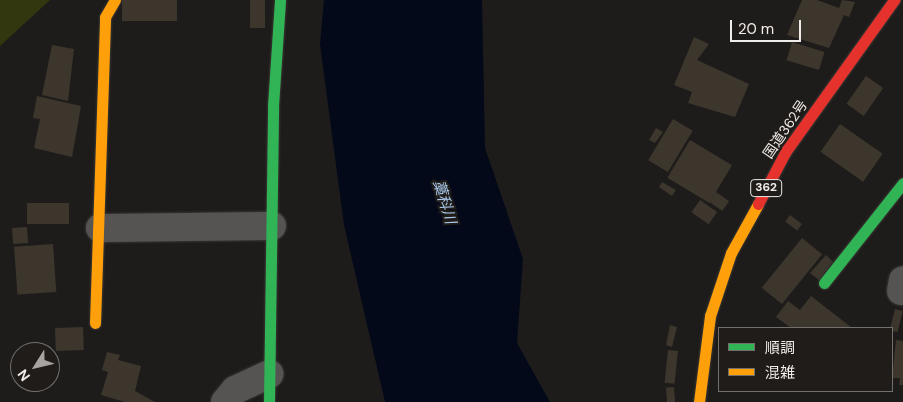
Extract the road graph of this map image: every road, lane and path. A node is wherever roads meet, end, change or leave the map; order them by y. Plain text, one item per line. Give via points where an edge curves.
1 (115, 0) edge
2 (280, 0) edge
3 (894, 0) edge
4 (903, 183) edge
5 (272, 226) junction
6 (100, 228) junction
7 (824, 283) dead end
8 (95, 323) dead end
9 (270, 374) junction
10 (225, 402) edge
11 (269, 402) edge
12 (699, 402) edge

1 - 6 main road via 105,17
2 - 5 main road via 273,106
3 - 12 main road, 国道362号 / 362 via 786,151 731,253 710,316
4 - 7 main road
5 - 6 street
5 - 9 main road
6 - 8 main road
9 - 10 street via 235,390
9 - 11 main road

